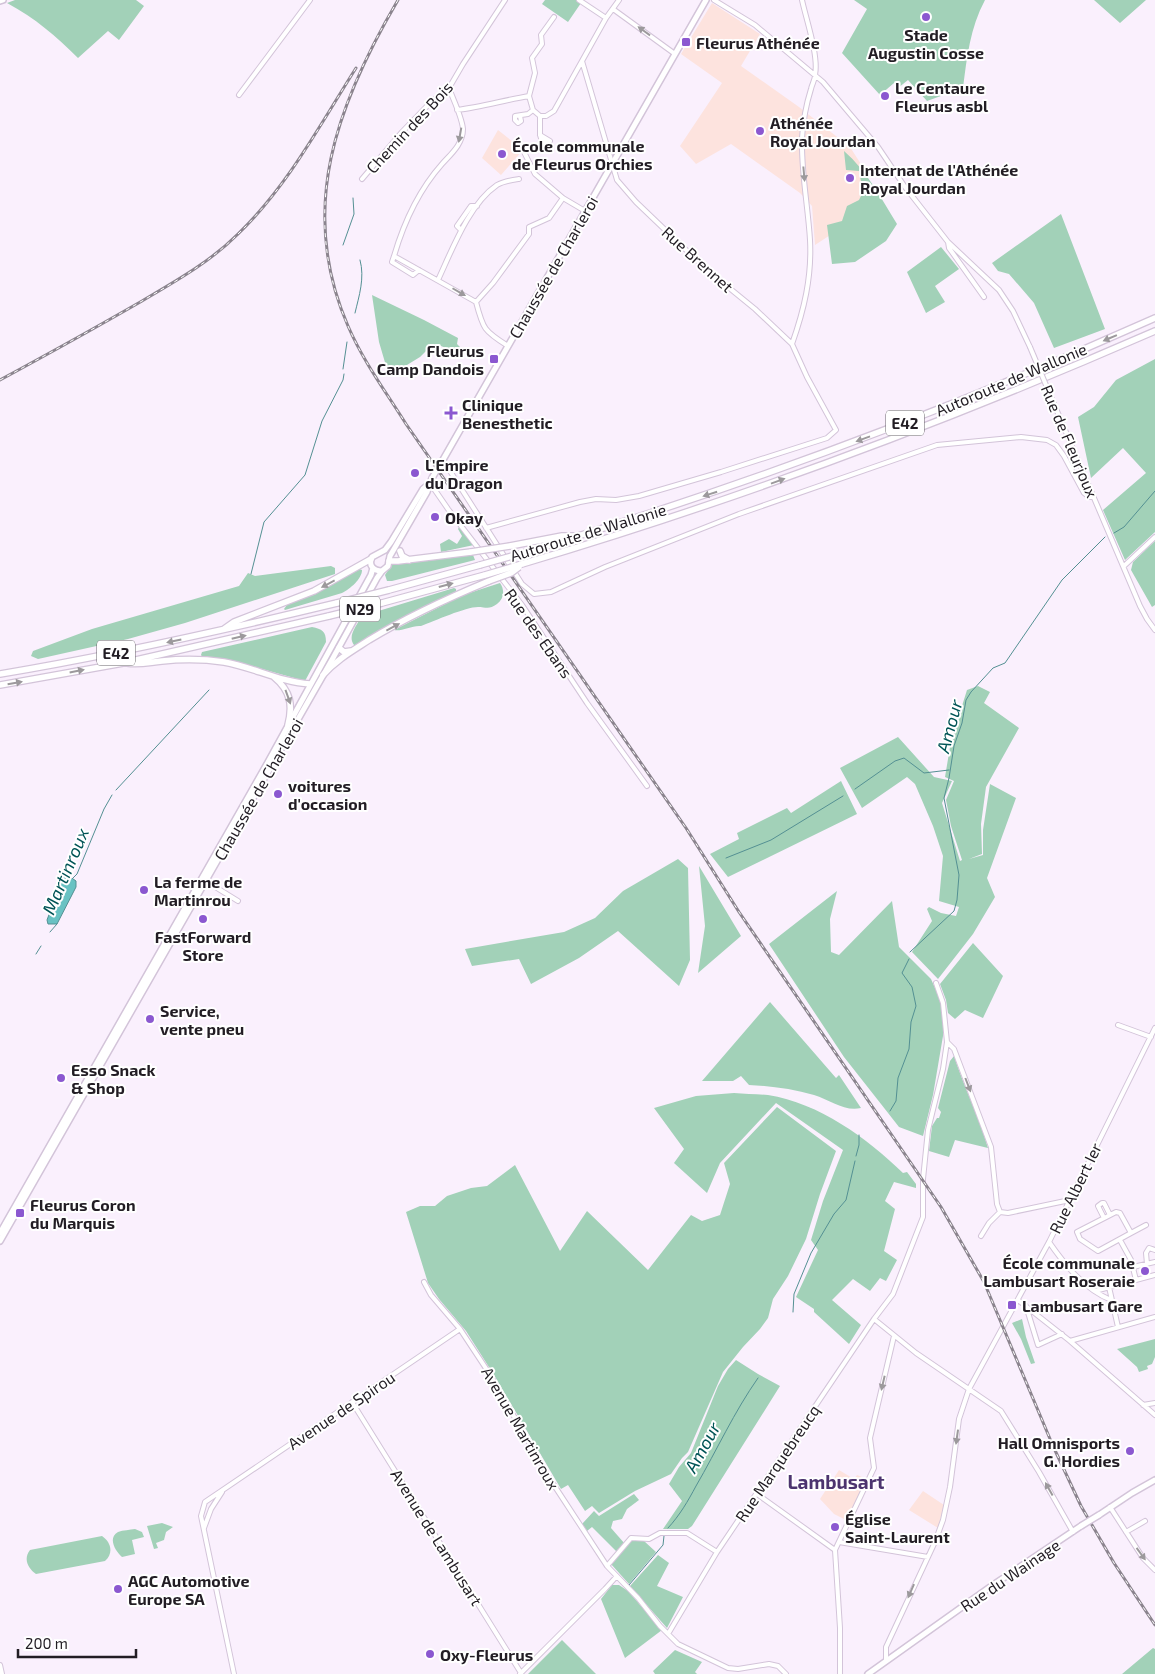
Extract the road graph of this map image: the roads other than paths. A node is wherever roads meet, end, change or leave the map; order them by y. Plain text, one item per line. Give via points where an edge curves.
1 (310, 0) edge
2 (505, 0) edge
3 (579, 0) edge
4 (619, 0) edge
5 (706, 0) edge
6 (714, 0) edge
7 (802, 0) edge
8 (613, 9) junction
9 (554, 17) dead end
10 (606, 18) junction
11 (675, 54) junction
12 (582, 61) junction
13 (815, 75) junction
14 (449, 88) junction
15 (239, 95) dead end
16 (529, 96) junction
17 (457, 110) junction
18 (533, 110) junction
19 (520, 116) dead end
20 (540, 116) junction
21 (540, 135) dead end
22 (524, 152) dead end
23 (612, 167) junction
24 (362, 178) dead end
25 (519, 179) dead end
26 (563, 198) junction
27 (585, 211) junction
28 (948, 242) junction
29 (394, 256) junction
30 (420, 270) junction
31 (438, 280) junction
32 (984, 297) dead end
33 (476, 302) junction
34 (1155, 318) edge
35 (1155, 331) edge
36 (792, 344) junction
37 (508, 346) junction
38 (441, 462) junction
39 (431, 480) junction
40 (1093, 497) junction
41 (416, 506) junction
42 (410, 521) junction
43 (486, 528) junction
44 (580, 536) junction
45 (1155, 537) edge
46 (400, 551) joint
47 (380, 553) junction
48 (371, 559) junction
49 (409, 560) junction
50 (389, 561) junction
51 (522, 564) junction
52 (1124, 566) junction
53 (373, 568) junction
54 (382, 571) junction
55 (222, 630) junction
56 (1155, 630) edge
57 (336, 638) junction
58 (339, 648) junction
59 (351, 651) junction
60 (123, 663) junction
61 (0, 674) edge
62 (271, 675) junction
63 (322, 677) junction
64 (310, 684) junction
65 (0, 685) edge
66 (288, 725) junction
67 (646, 786) dead end
68 (203, 880) junction
69 (238, 900) dead end
70 (936, 984) dead end
71 (1118, 1025) dead end
72 (1155, 1028) edge
73 (1150, 1037) junction
74 (947, 1042) junction
75 (58, 1135) junction
76 (1070, 1200) junction
77 (1000, 1212) junction
78 (1110, 1215) junction
79 (1104, 1218) junction
80 (1146, 1226) dead end
81 (0, 1233) edge
82 (1131, 1233) junction
83 (981, 1236) dead end
84 (1120, 1240) junction
85 (0, 1241) edge
86 (1049, 1242) junction
87 (1155, 1250) edge
88 (1155, 1262) edge
89 (1147, 1264) junction
90 (1133, 1267) junction
91 (1155, 1275) edge
92 (1136, 1280) junction
93 (424, 1282) dead end
94 (1109, 1287) junction
95 (1095, 1291) junction
96 (1018, 1300) junction
97 (1111, 1300) junction
98 (1026, 1306) junction
99 (1155, 1317) edge
100 (874, 1319) junction
101 (1118, 1327) junction
102 (460, 1329) junction
103 (1062, 1334) junction
104 (894, 1336) junction
105 (1070, 1341) junction
106 (969, 1389) junction
107 (352, 1402) junction
108 (1155, 1402) edge
109 (1143, 1405) junction
110 (1155, 1415) edge
111 (1155, 1480) edge
112 (222, 1491) junction
113 (757, 1494) junction
114 (1110, 1507) junction
115 (1146, 1521) dead end
116 (204, 1530) junction
117 (1074, 1532) junction
118 (1126, 1532) junction
119 (839, 1542) junction
120 (835, 1550) junction
121 (716, 1552) junction
122 (928, 1557) junction
123 (607, 1566) junction
124 (1155, 1570) edge
125 (616, 1577) junction
126 (668, 1634) junction
127 (886, 1661) junction
128 (0, 1665) edge
129 (2, 1674) edge
130 (234, 1674) edge
131 (520, 1674) edge
132 (786, 1674) edge
133 (840, 1674) edge
134 (868, 1674) edge

1 - 15 street
2 - 14 street, Chemin des Bois
3 - 10 street
4 - 8 street
5 - 11 main road, Chaussée de Charleroi / N29
6 - 13 street, Rue de Fleurjoux via 754,24
7 - 13 street via 816,61
8 - 10 street
11 -> 8 street
9 - 16 street via 541,35 542,44 532,58 535,72
10 - 12 street
11 - 23 main road, Chaussée de Charleroi / N29
12 - 20 street via 554,111
12 - 23 street, Rue Brennet
13 - 28 street, Rue de Fleurjoux via 878,147
13 -> 36 street via 802,137 810,241 808,292
14 - 17 street
14 - 24 street, Chemin des Bois via 430,103
16 - 17 street
16 - 18 street
17 -> 29 street via 463,129 457,148 416,198
18 - 19 street
18 - 20 street
20 - 21 street
22 - 26 street via 536,174
23 - 27 main road, Chaussée de Charleroi / N29
23 - 36 street, Rue Brennet via 616,180 636,202
25 - 31 street via 503,182 477,206 471,206 457,226 461,230
26 - 27 street
26 - 33 street via 549,218 529,228 529,234
27 - 37 main road, Chaussée de Charleroi / N29
28 - 32 street, Rue de Fleurjoux
28 - 40 street, Rue de Fleurjoux, bridge via 999,290 1013,311
29 - 30 street
29 - 30 street via 392,262 412,275
30 - 31 street
31 -> 33 street
33 - 37 street via 488,334
34 -> 44 highway, Autoroute de Wallonie / E42 via 872,436 729,488
51 -> 35 highway, Autoroute de Wallonie / E42 via 812,470 1004,395
36 - 43 street via 836,430 832,435 657,491 616,500 580,502
37 - 38 main road, Chaussée de Charleroi / N29
38 - 39 main road, Chaussée de Charleroi / N29, bridge
38 - 43 street
39 - 41 main road, N29
39 - 67 street, Rue des Ebans via 448,509 522,604
40 - 43 street via 1084,493 1064,456 1056,445 1047,440 1022,437 937,445 739,514 551,592 539,594 522,584
40 - 52 street, Rue de Fleurjoux
41 - 42 main road, N29
41 - 47 main road, N29
42 - 46 main road via 399,546
42 - 50 main road, N29
44 - 49 highway, bridge via 562,536
44 - 55 highway, Autoroute de Wallonie / E42, bridge via 389,590
45 - 52 street
46 - 49 highway
47 - 48 main road, N29
47 - 50 main road
48 - 53 main road
48 -> 55 highway via 314,591 234,622
49 - 50 highway
50 - 54 main road, N29 via 387,569
59 -> 51 highway, bridge via 427,608 511,573
60 -> 51 highway, Autoroute de Wallonie / E42, bridge via 382,603
52 - 56 street, Rue de Fleurjoux via 1140,606
53 - 54 main road
53 - 57 main road, Chaussée de Charleroi / N29
54 - 58 main road, Chaussée de Charleroi / N29
55 -> 61 highway, Autoroute de Wallonie / E42
57 - 58 main road
57 - 64 main road, Chaussée de Charleroi / N29
58 - 59 highway via 344,652
58 - 63 main road, Chaussée de Charleroi / N29
59 - 63 highway
60 - 62 highway via 209,661
65 -> 60 highway, Autoroute de Wallonie / E42
62 - 64 highway
62 -> 66 highway via 282,685 290,700
63 - 64 main road
63 - 68 main road, Chaussée de Charleroi / N29
64 - 66 main road, Chaussée de Charleroi / N29
66 - 68 main road, Chaussée de Charleroi / N29
68 - 69 street
68 - 75 main road, Chaussée de Charleroi / N29
70 - 74 street via 944,1003
71 - 73 street
72 - 73 street, Rue Albert Ier
73 - 76 street, Rue Albert Ier
74 -> 77 street via 954,1049 991,1147
74 - 100 street, Rue Marquebreucq via 928,1130 922,1179 923,1218 893,1294
75 - 81 main road, Chaussée de Charleroi / N29
75 - 85 main road, Chaussée de Charleroi / N29
76 - 77 street
76 - 86 street, Rue Albert Ier
77 - 83 street
78 - 79 street
78 - 79 street via 1102,1203 1098,1206
78 - 82 street via 1119,1212
79 - 84 street via 1077,1232 1079,1237 1098,1251
80 - 82 street
82 - 84 street
84 - 90 street
86 - 95 street via 1071,1271
86 - 96 street, Rue Albert Ier
87 - 89 street via 1149,1248 1146,1253
88 - 89 street
89 - 90 street
90 - 92 street
91 - 92 street
92 - 94 street
93 - 102 street, Avenue Martinroux
94 - 95 street
94 - 97 street
95 - 97 street
96 - 98 street
96 - 106 street, Rue Albert Ier
97 - 101 street
98 - 103 street
98 - 103 street via 1038,1345
99 - 101 street
100 - 104 street
100 - 113 street, Rue Marquebreucq
101 - 105 street
102 - 107 street, Avenue de Spirou
102 - 123 street, Avenue Martinroux via 489,1372 550,1479
103 - 105 street
104 - 106 street
104 -> 119 street via 870,1438 874,1468
105 - 109 street
117 -> 106 street via 1001,1411
106 -> 122 street, Rue Albert Ier via 959,1419 945,1513
107 - 112 street, Avenue de Spirou
107 - 131 street, Avenue de Lambusart
108 - 109 street
109 - 110 street
111 - 114 main road, Rue du Wainage
112 - 116 street, Avenue de Spirou
112 - 116 street, Avenue de Spirou via 205,1502 201,1516
113 - 120 street
113 - 121 street, Rue Marquebreucq
114 - 117 main road, Rue du Wainage, bridge
114 - 118 street
115 - 118 street
116 - 130 street, Avenue de Spirou
117 - 127 main road, Rue du Wainage
118 -> 124 street
119 - 120 street
119 - 122 street
120 - 133 street
121 - 123 street via 687,1534 660,1532 649,1539 631,1538
121 - 126 street, Rue Marquebreucq
122 -> 127 street, Rue Albert Ier via 886,1647
123 - 125 street, Avenue Martinroux
125 - 126 street, Avenue Martinroux
125 - 131 street
126 - 132 street, Avenue Martinroux via 678,1644 728,1668 768,1664 778,1666
127 - 134 main road, Rue du Wainage
128 - 129 street

